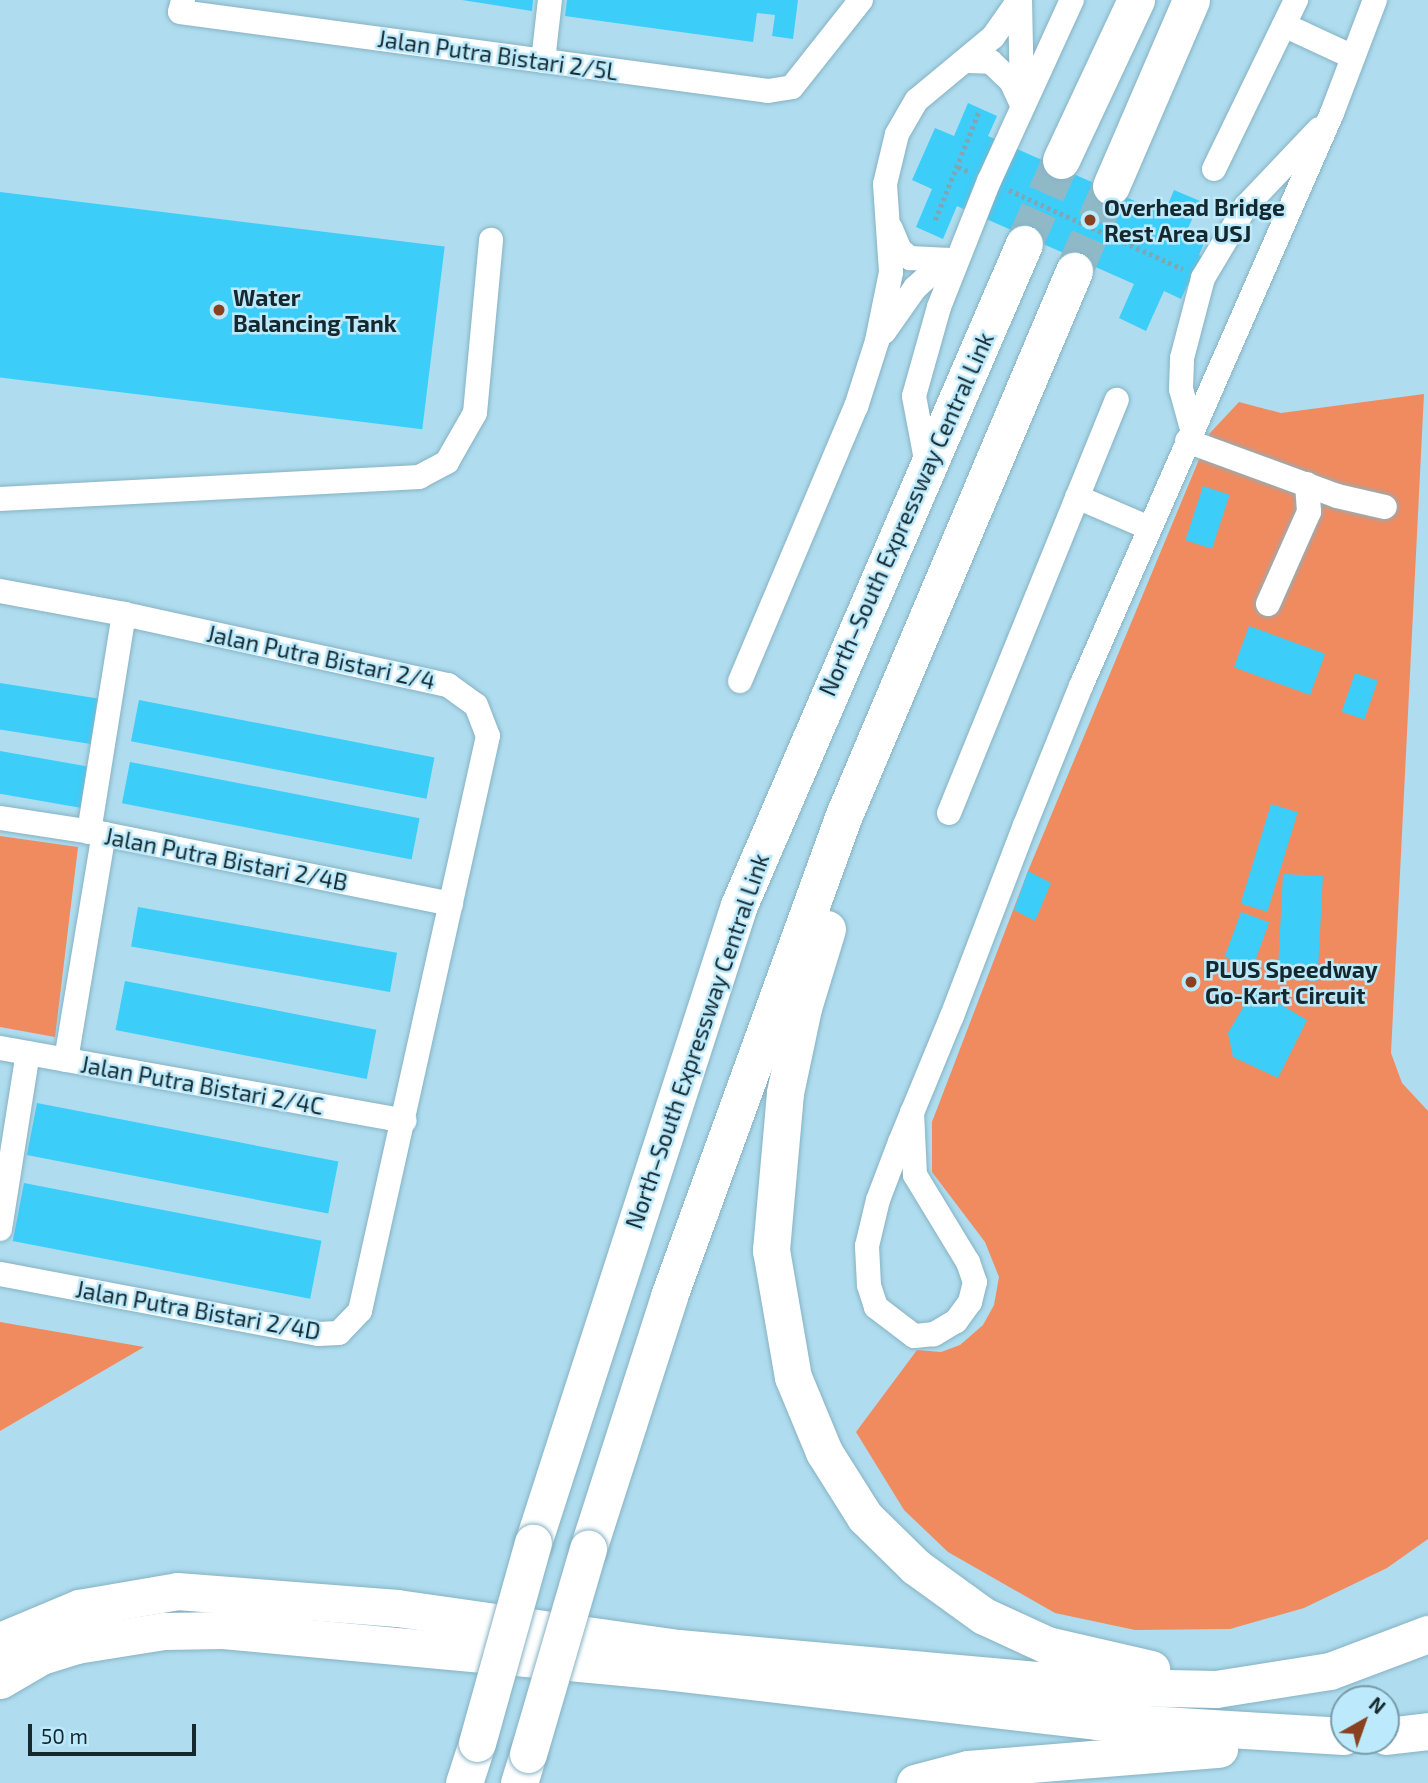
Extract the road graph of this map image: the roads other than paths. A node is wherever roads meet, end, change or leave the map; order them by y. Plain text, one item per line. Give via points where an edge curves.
1 (550, 0) edge
2 (862, 0) edge
3 (1019, 0) edge
4 (1072, 0) edge
5 (1136, 0) edge
6 (1191, 0) edge
7 (1296, 0) edge
8 (1375, 0) edge
9 (181, 6) edge
10 (1284, 24) junction
11 (1353, 57) junction
12 (543, 61) junction
13 (967, 61) junction
14 (1022, 106) junction
15 (1328, 121) junction
16 (1061, 160) tunnel mouth
17 (1214, 169) dead end
18 (1111, 186) tunnel mouth
19 (890, 225) junction
20 (491, 240) dead end
21 (1024, 244) tunnel mouth
22 (951, 259) junction
23 (1074, 271) tunnel mouth
24 (877, 341) junction
25 (1117, 400) dead end
26 (1189, 435) junction
27 (927, 465) junction
28 (1307, 484) junction
29 (1077, 497) junction
30 (0, 499) edge
31 (1385, 507) dead end
32 (1149, 528) junction
33 (0, 592) edge
34 (1268, 604) dead end
35 (124, 614) junction
36 (740, 681) dead end
37 (949, 813) dead end
38 (844, 814) junction
39 (0, 818) edge
40 (97, 833) junction
41 (451, 904) junction
42 (0, 1048) edge
43 (28, 1053) junction
44 (66, 1060) junction
45 (912, 1112) junction
46 (404, 1121) junction
47 (0, 1229) edge
48 (0, 1274) edge
49 (1428, 1634) edge
50 (0, 1641) edge
51 (0, 1680) edge
52 (1257, 1685) junction
53 (1428, 1731) edge
54 (1400, 1734) edge
55 (1300, 1736) junction
56 (1330, 1736) edge
57 (524, 1768) edge
58 (464, 1783) edge
59 (915, 1783) edge

1 - 12 street
2 - 12 street, Jalan Putra Bistari 2/5L via 792,87 768,91
3 - 13 street via 993,37
3 - 14 street
4 - 14 street
5 - 16 highway
6 - 18 highway
7 - 10 street
8 - 11 street
9 - 12 street, Jalan Putra Bistari 2/5L
10 - 11 street
10 - 17 street
11 - 15 street
13 - 14 street via 991,62 1011,81
13 - 19 street via 932,85 904,117 884,184
14 - 22 street
15 - 26 street
15 - 26 street via 1245,206 1203,278 1182,358 1181,389
19 - 22 street via 900,250 910,258
19 - 24 street via 891,272
20 - 30 street via 475,413 447,462 419,477
21 - 27 highway, North–South Expressway Central Link
22 - 24 street via 915,288
22 - 27 street via 914,396
23 - 38 highway
24 - 36 street via 856,407
25 - 29 street
26 - 28 street
26 - 32 street
27 - 58 highway, North–South Expressway Central Link, bridge via 739,905 533,1543
28 - 31 street
28 - 34 street via 1309,512
29 - 32 street
29 - 37 street
32 - 45 street
33 - 35 street, Jalan Putra Bistari 2/4
35 - 40 street
35 - 41 street, Jalan Putra Bistari 2/4 via 428,679 466,695 481,715 488,736
38 - 52 highway via 839,890 803,1008 785,1093 771,1250 793,1377 824,1452 865,1517 916,1567 984,1616 1047,1645 1134,1667 1233,1675
38 - 57 highway, bridge via 669,1296
39 - 40 street, Jalan Putra Bistari 2/4B
40 - 41 street, Jalan Putra Bistari 2/4B
40 - 44 street
41 - 46 street, Jalan Putra Bistari 2/4
42 - 43 street, Jalan Putra Bistari 2/4C
43 - 44 street, Jalan Putra Bistari 2/4C
43 - 47 street
44 - 46 street, Jalan Putra Bistari 2/4C
45 - 45 street via 915,1175 968,1262 975,1282 970,1302 956,1321 933,1334 914,1336 876,1307 869,1285 867,1246 878,1200
46 - 48 street, Jalan Putra Bistari 2/4D via 369,1285 360,1311 339,1333 318,1334
49 - 52 highway via 1330,1671
50 - 52 highway via 36,1622 79,1608 177,1591 397,1608 678,1648 1117,1687
51 - 55 highway via 41,1656 76,1645 164,1631 223,1630 673,1672 1097,1721
53 - 54 highway
55 - 56 highway
55 - 59 highway via 1264,1744 968,1769

